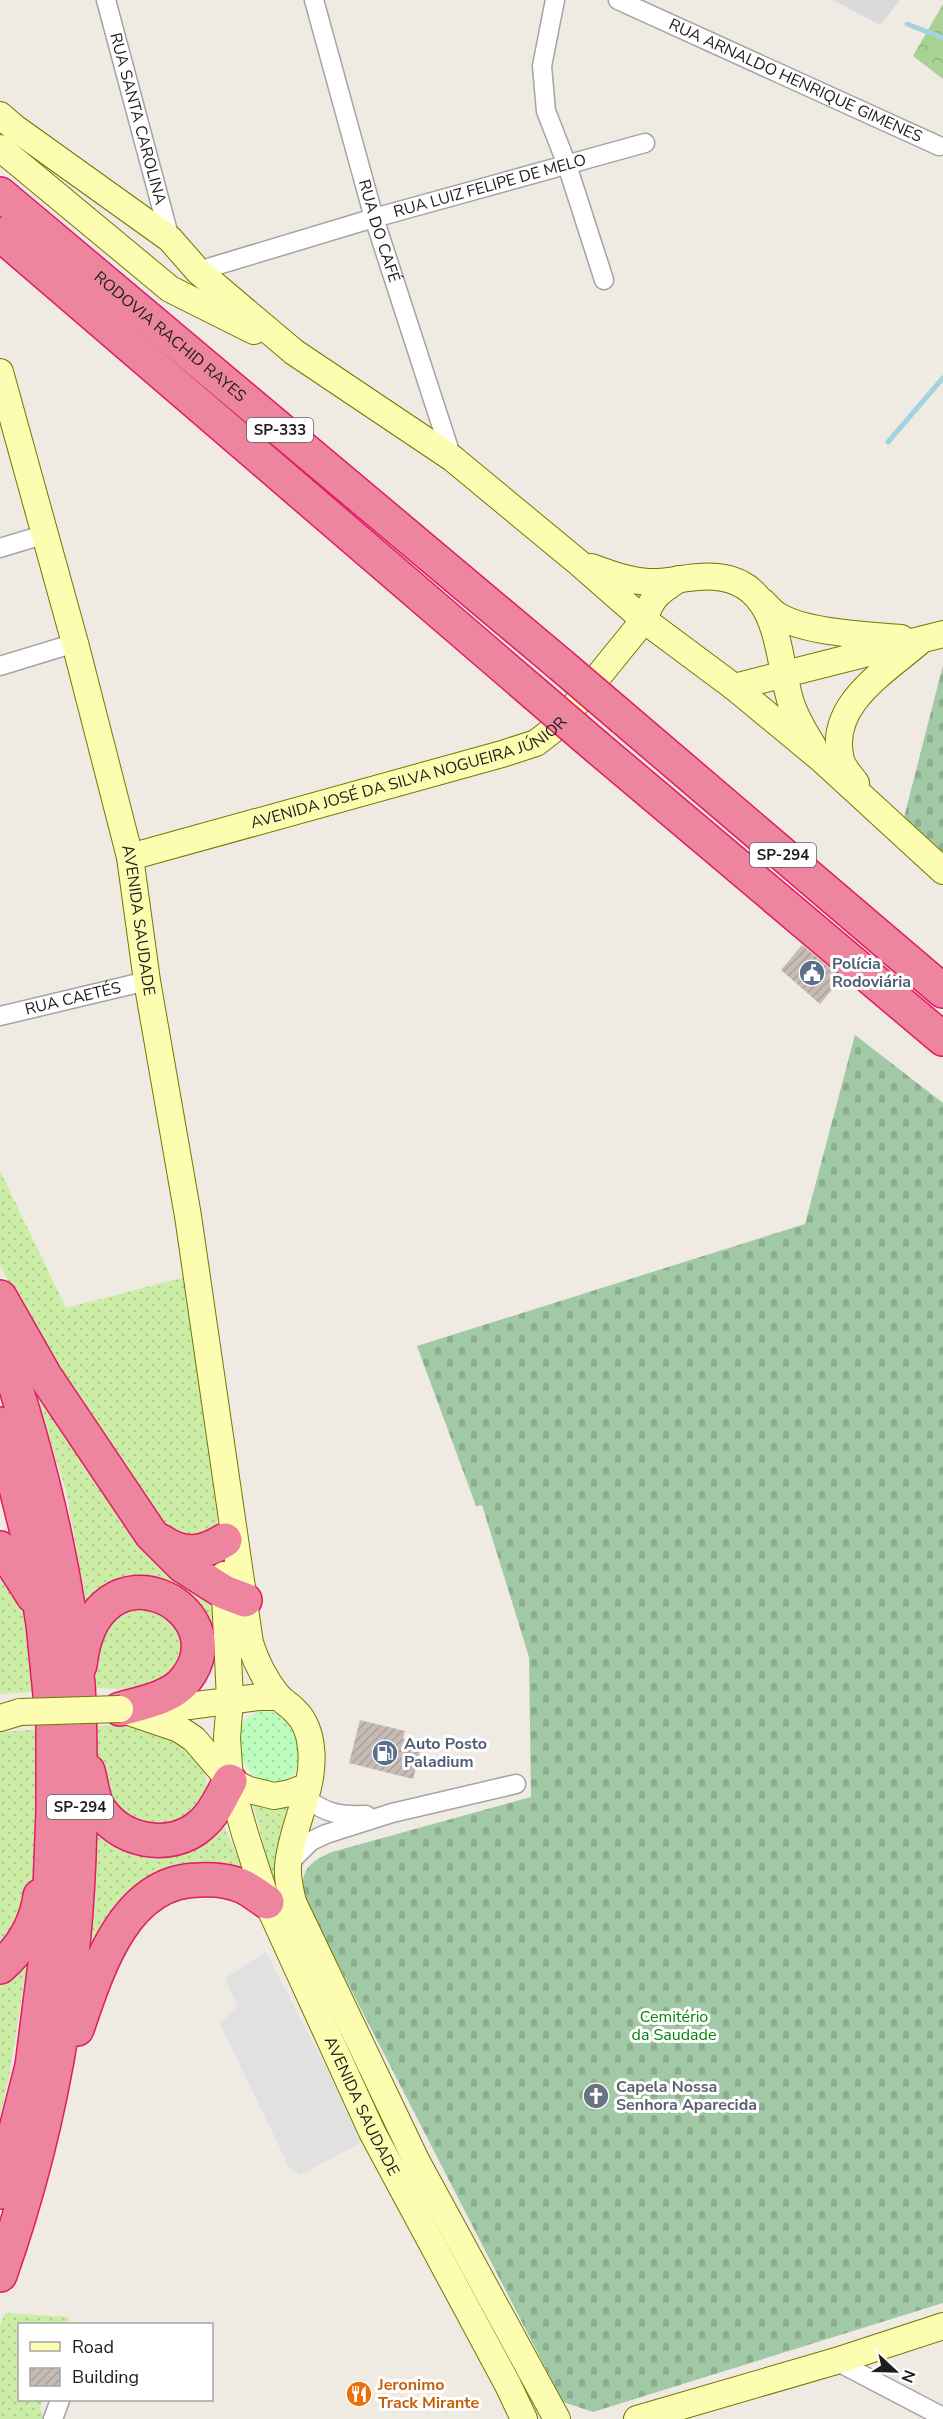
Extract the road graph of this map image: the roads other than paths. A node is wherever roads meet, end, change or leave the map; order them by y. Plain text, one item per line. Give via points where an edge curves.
1 (106, 0) edge
2 (314, 0) edge
3 (555, 0) edge
4 (618, 0) edge
5 (0, 115) edge
6 (645, 143) dead end
7 (939, 146) dead end
8 (0, 148) edge
9 (567, 165) junction
10 (0, 194) edge
11 (374, 219) junction
12 (0, 234) edge
13 (170, 239) junction
14 (198, 271) junction
15 (604, 280) dead end
16 (294, 352) junction
17 (1, 379) edge
18 (452, 458) junction
19 (46, 534) junction
20 (0, 548) edge
21 (579, 563) junction
22 (680, 579) junction
23 (759, 598) junction
24 (644, 620) junction
25 (933, 637) edge
26 (75, 643) junction
27 (561, 665) joint
28 (0, 666) edge
29 (785, 673) junction
30 (734, 687) junction
31 (534, 693) joint
32 (820, 759) junction
33 (864, 796) junction
34 (130, 857) junction
35 (943, 871) edge
36 (147, 981) junction
37 (943, 992) edge
38 (0, 1016) edge
39 (943, 1039) edge
40 (0, 1297) edge
41 (0, 1339) edge
42 (0, 1424) edge
43 (225, 1479) junction
44 (151, 1534) junction
45 (225, 1539) junction
46 (0, 1548) edge
47 (231, 1605) junction
48 (43, 1624) junction
49 (78, 1685) junction
50 (279, 1697) junction
51 (230, 1700) junction
52 (189, 1706) junction
53 (120, 1709) junction
54 (7, 1714) edge
55 (80, 1736) junction
56 (231, 1781) junction
57 (516, 1784) dead end
58 (307, 1792) junction
59 (54, 1811) junction
60 (392, 1813) junction
61 (288, 1864) junction
62 (267, 1902) junction
63 (0, 1967) edge
64 (43, 2127) junction
65 (0, 2192) edge
66 (0, 2275) edge
67 (943, 2326) edge
68 (836, 2361) junction
69 (60, 2401) edge
70 (943, 2417) edge
71 (53, 2419) edge
72 (524, 2419) edge
73 (557, 2419) edge
74 (637, 2419) edge

1 - 13 street, RUA SANTA CAROLINA
2 - 11 street, RUA DO CAFÉ
3 - 9 street via 542,66 546,111
4 - 7 street, RUA ARNALDO HENRIQUE GIMENES
5 - 13 main road
6 - 9 street, RUA LUIZ FELIPE DE MELO
8 - 16 main road via 170,289
9 - 11 street, RUA LUIZ FELIPE DE MELO
9 - 15 street
10 - 27 highway, RODOVIA RACHID RAYES / SP-333
11 - 14 street, RUA LUIZ FELIPE DE MELO
11 - 18 street, RUA DO CAFÉ
12 - 31 highway, RODOVIA RACHID RAYES / SP-333
13 - 14 main road
14 - 16 main road
16 - 18 main road
17 - 19 main road, AVENIDA SAUDADE
18 - 21 main road
19 - 20 street
19 - 26 main road, AVENIDA SAUDADE
21 - 22 main road via 619,577 650,582
21 - 24 main road
22 - 23 main road via 699,575 726,578
22 - 24 main road, AVENIDA JOSÉ DA SILVA NOGUEIRA JÚNIOR via 656,594
23 - 25 main road via 775,614 793,622 843,632
23 - 29 main road via 781,648
24 - 30 main road
24 - 34 main road, AVENIDA JOSÉ DA SILVA NOGUEIRA JÚNIOR via 558,726 536,743
25 - 29 main road
25 - 33 main road via 866,687 848,708 840,731 841,760
26 - 28 street
26 - 34 main road, AVENIDA SAUDADE
27 - 37 highway, SP-294, bridge
29 - 30 main road
29 - 32 main road via 789,698
30 - 32 main road
31 - 39 highway, SP-294, bridge
32 - 33 main road
33 - 35 main road
34 - 36 main road, AVENIDA SAUDADE
36 - 38 street, RUA CAETÉS
36 - 43 main road, AVENIDA SAUDADE via 188,1216
40 - 44 highway via 45,1376
41 - 49 highway, SP-294 via 36,1451 50,1510
42 - 48 highway, SP-294 via 30,1544
43 - 45 main road
43 - 47 main road
44 - 45 highway via 172,1549 196,1553
44 - 47 highway
45 - 47 main road
46 - 48 highway via 32,1595
47 - 50 main road via 255,1658
47 - 51 main road
47 - 52 main road via 208,1687
48 - 59 highway, SP-294 via 53,1725
49 - 53 highway via 82,1645 98,1612 111,1600 130,1594 148,1592 168,1598 192,1623 198,1641 196,1662 186,1680 171,1692
49 - 55 highway, SP-294
50 - 51 main road
50 - 58 main road via 306,1727 311,1749
51 - 52 main road
51 - 56 main road via 227,1738
52 - 53 main road
53 - 54 main road, bridge
53 - 56 main road via 194,1739
55 - 56 highway via 96,1802 119,1828 145,1840 182,1836 202,1824
55 - 64 highway, SP-294 via 76,1926 63,2026
56 - 58 main road via 260,1794
56 - 62 main road, AVENIDA SAUDADE
57 - 60 street
58 - 60 street via 318,1807 335,1815
58 - 61 main road, AVENIDA SAUDADE
59 - 63 highway via 39,1906 26,1937
59 - 65 highway, SP-294 via 48,1940 32,2066
60 - 61 street via 311,1841
61 - 73 main road, AVENIDA SAUDADE via 293,1902 417,2162
62 - 64 highway via 243,1886 188,1880 149,1896 136,1909 105,1955
62 - 72 main road, AVENIDA SAUDADE via 372,2132
64 - 66 highway, SP-294 via 23,2210
67 - 68 main road
68 - 70 street
68 - 74 main road
69 - 71 street

